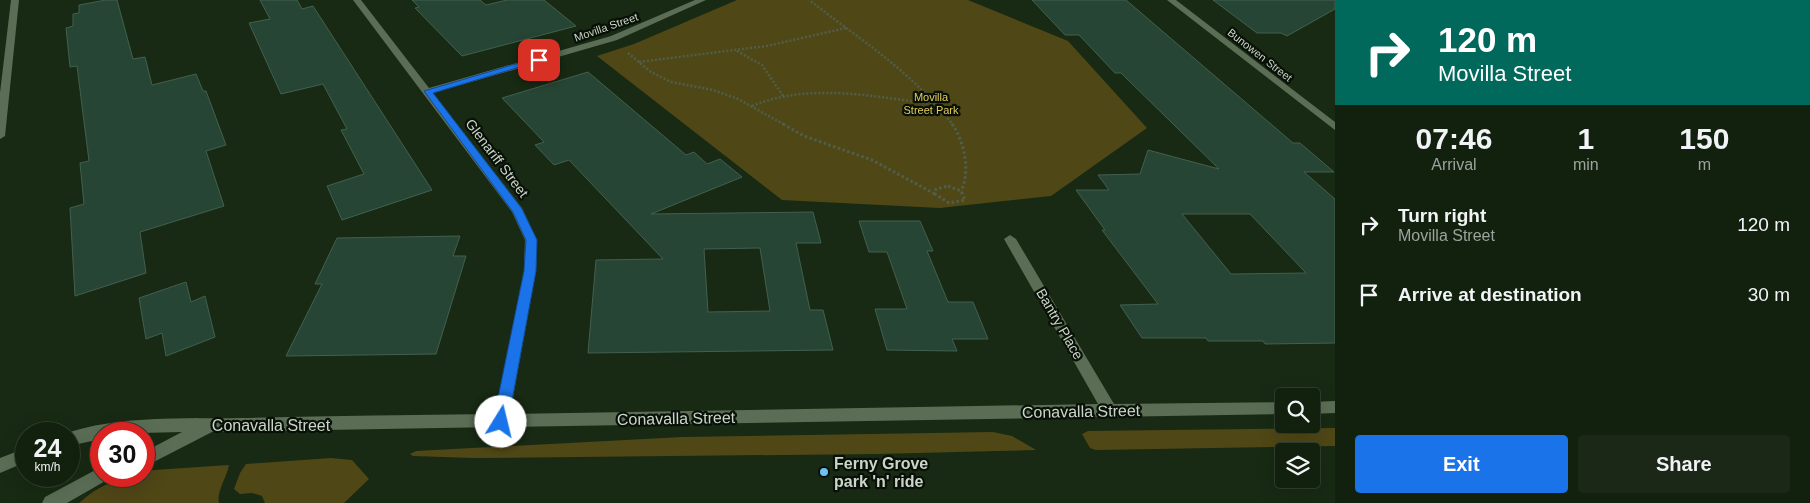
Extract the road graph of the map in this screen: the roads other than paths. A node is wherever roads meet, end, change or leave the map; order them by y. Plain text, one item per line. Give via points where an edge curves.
1 (15, 0) edge
2 (357, 0) edge
3 (702, 0) edge
4 (1170, 0) edge
5 (428, 91) junction
6 (1335, 127) edge
7 (0, 136) edge
8 (1010, 239) dead end
9 (1335, 407) edge
10 (1275, 408) edge
11 (1320, 408) edge
12 (1109, 410) junction
13 (501, 422) junction
14 (210, 425) junction
15 (80, 436) edge
16 (155, 454) edge
17 (15, 460) edge
18 (0, 466) edge
19 (90, 481) edge
20 (51, 503) edge

1 - 7 street
2 - 5 street, Glenariff Street
3 - 5 street, Movilla Street via 614,38
4 - 6 street, Bunowen Street
5 - 13 street, Glenariff Street via 518,211 531,240 530,271
8 - 12 street, Bantry Place
9 - 11 street
10 - 12 street, Conavalla Street
12 - 13 street, Conavalla Street
13 - 14 street, Conavalla Street
14 - 15 street, Conavalla Street via 147,426
14 - 16 street
17 - 18 street
19 - 20 street

